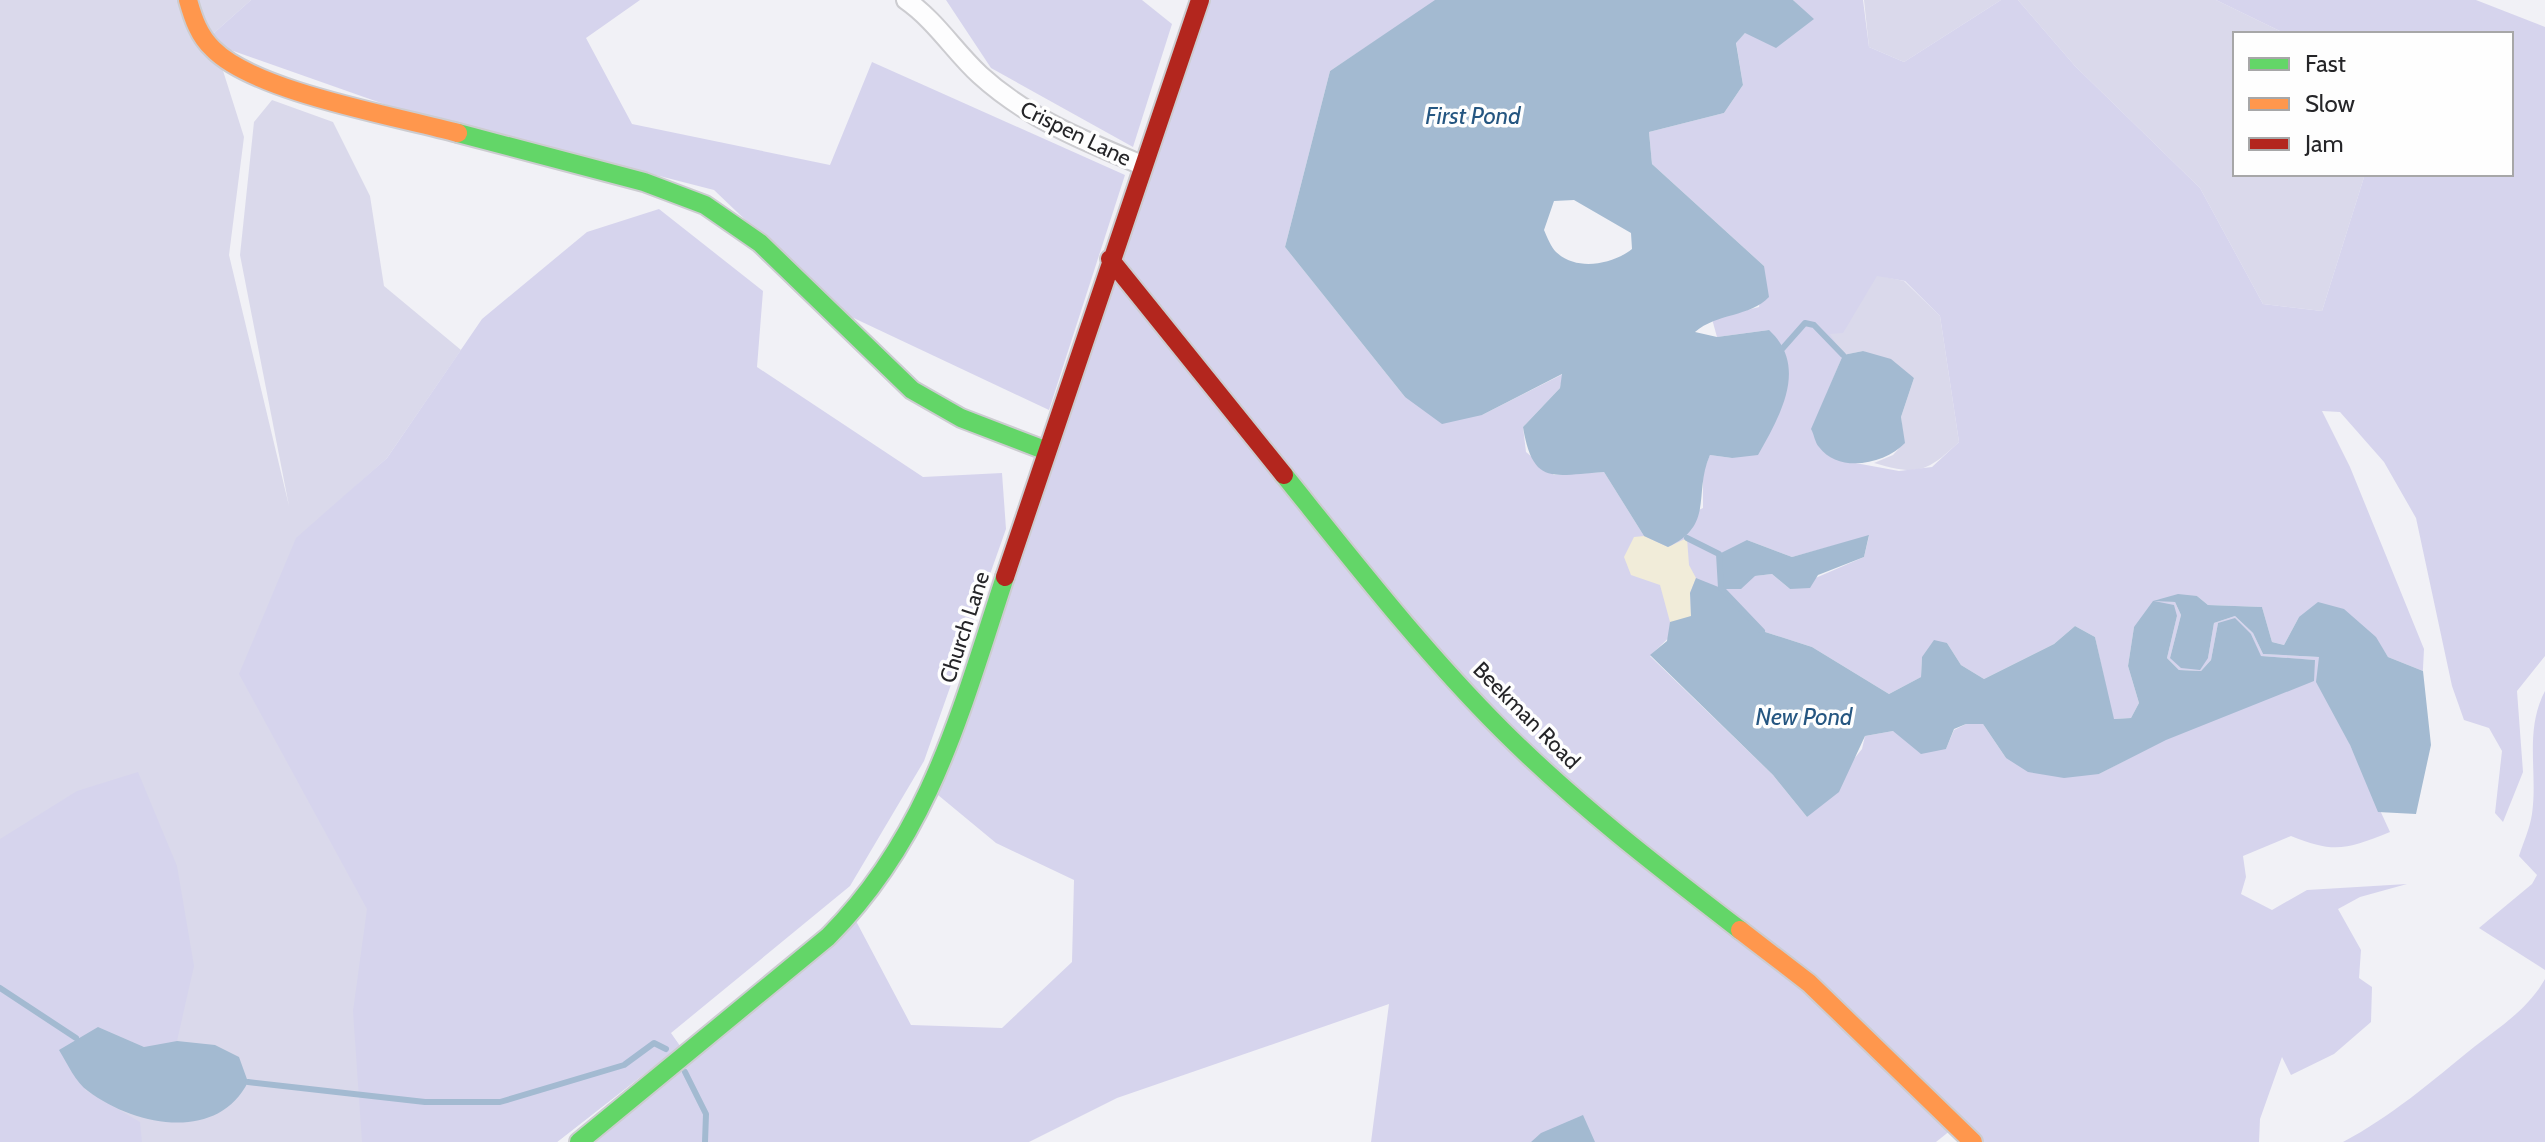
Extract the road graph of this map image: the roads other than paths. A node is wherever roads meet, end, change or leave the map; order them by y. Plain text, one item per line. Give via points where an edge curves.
1 (188, 0) edge
2 (906, 0) edge
3 (1200, 0) edge
4 (1142, 165) junction
5 (1110, 259) junction
6 (1047, 451) junction
7 (579, 1142) edge
8 (1973, 1142) edge

1 - 6 street via 205,41 219,58 263,81 644,182 705,205 760,243 924,398 969,424
2 - 4 street, Crispen Lane via 1013,102 1065,132
3 - 4 street, Church Lane
4 - 5 street, Church Lane
5 - 6 street, Church Lane
5 - 8 street, Beekman Road via 1381,596 1502,730 1618,836 1809,983
6 - 7 street, Church Lane via 932,790 889,864 828,937

